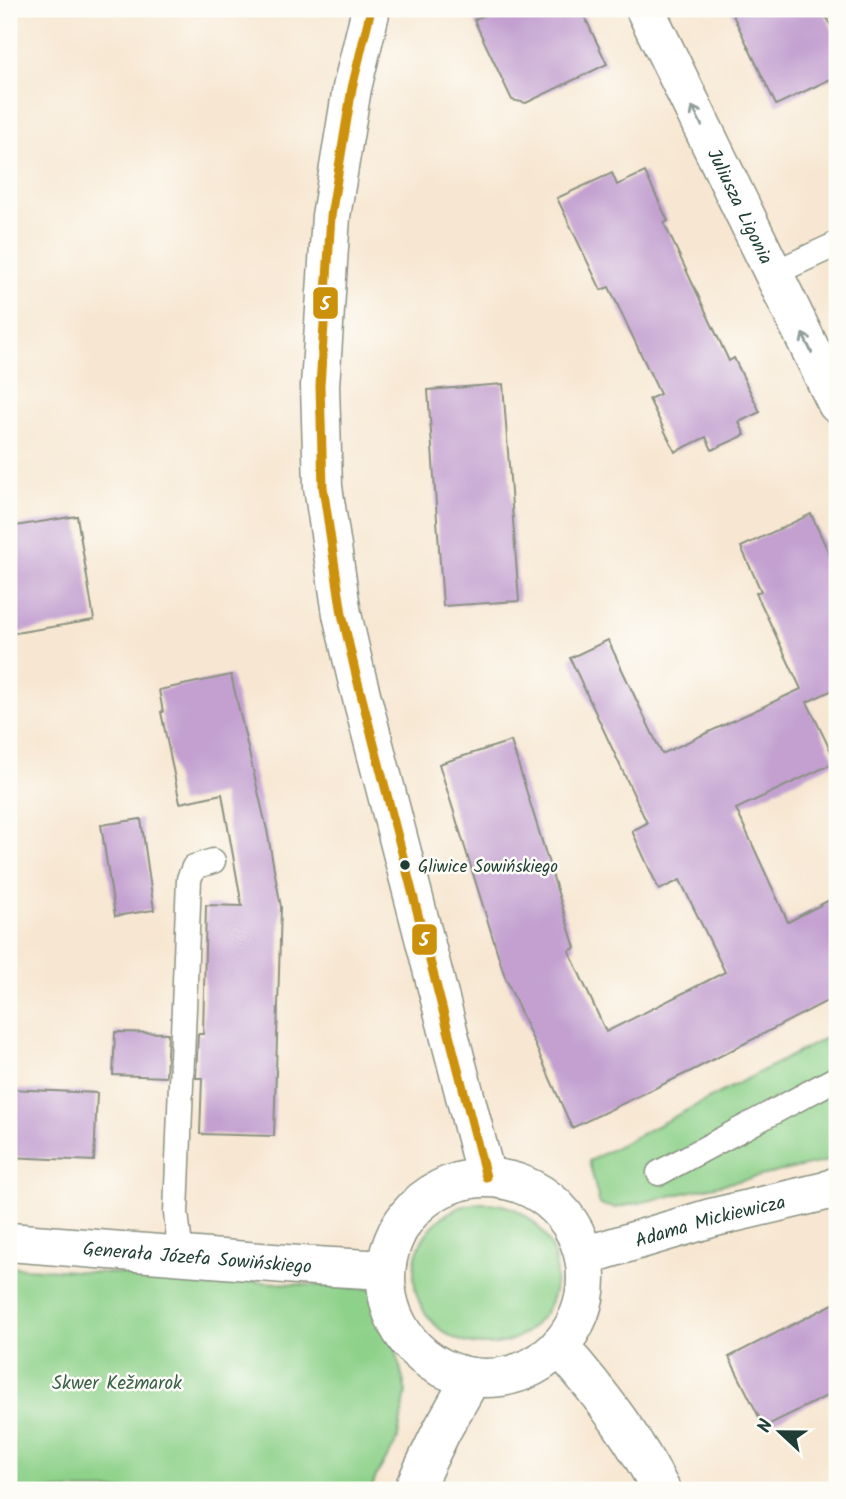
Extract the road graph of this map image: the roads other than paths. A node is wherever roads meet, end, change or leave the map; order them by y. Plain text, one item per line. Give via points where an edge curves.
1 (371, 9) edge
2 (645, 9) edge
3 (837, 244) edge
4 (774, 273) junction
5 (837, 404) edge
6 (213, 861) dead end
7 (837, 1078) edge
8 (659, 1173) dead end
9 (486, 1177) junction
10 (837, 1186) edge
11 (9, 1242) edge
12 (181, 1256) junction
13 (584, 1256) junction
14 (384, 1270) junction
15 (559, 1346) junction
16 (472, 1377) junction
17 (413, 1490) edge
18 (661, 1490) edge

1 - 9 street via 352,88 331,216 320,386 323,487 356,675
4 -> 2 street, Juliusza Ligonia
3 - 4 lane
5 -> 4 street, Juliusza Ligonia
6 - 12 lane via 194,867 189,879 176,1213
7 - 8 lane
9 - 13 street via 519,1183 548,1199 571,1225
9 - 14 street via 458,1181 433,1192 411,1210 396,1234
10 - 13 street, Adama Mickiewicza
11 - 12 street, Generała Józefa Sowińskiego
12 - 14 street, Generała Józefa Sowińskiego
13 - 15 street via 585,1288 577,1320
14 - 16 street via 397,1323 415,1349 441,1368
15 - 16 street via 533,1366 503,1377
15 - 18 street via 601,1396
16 - 17 street

